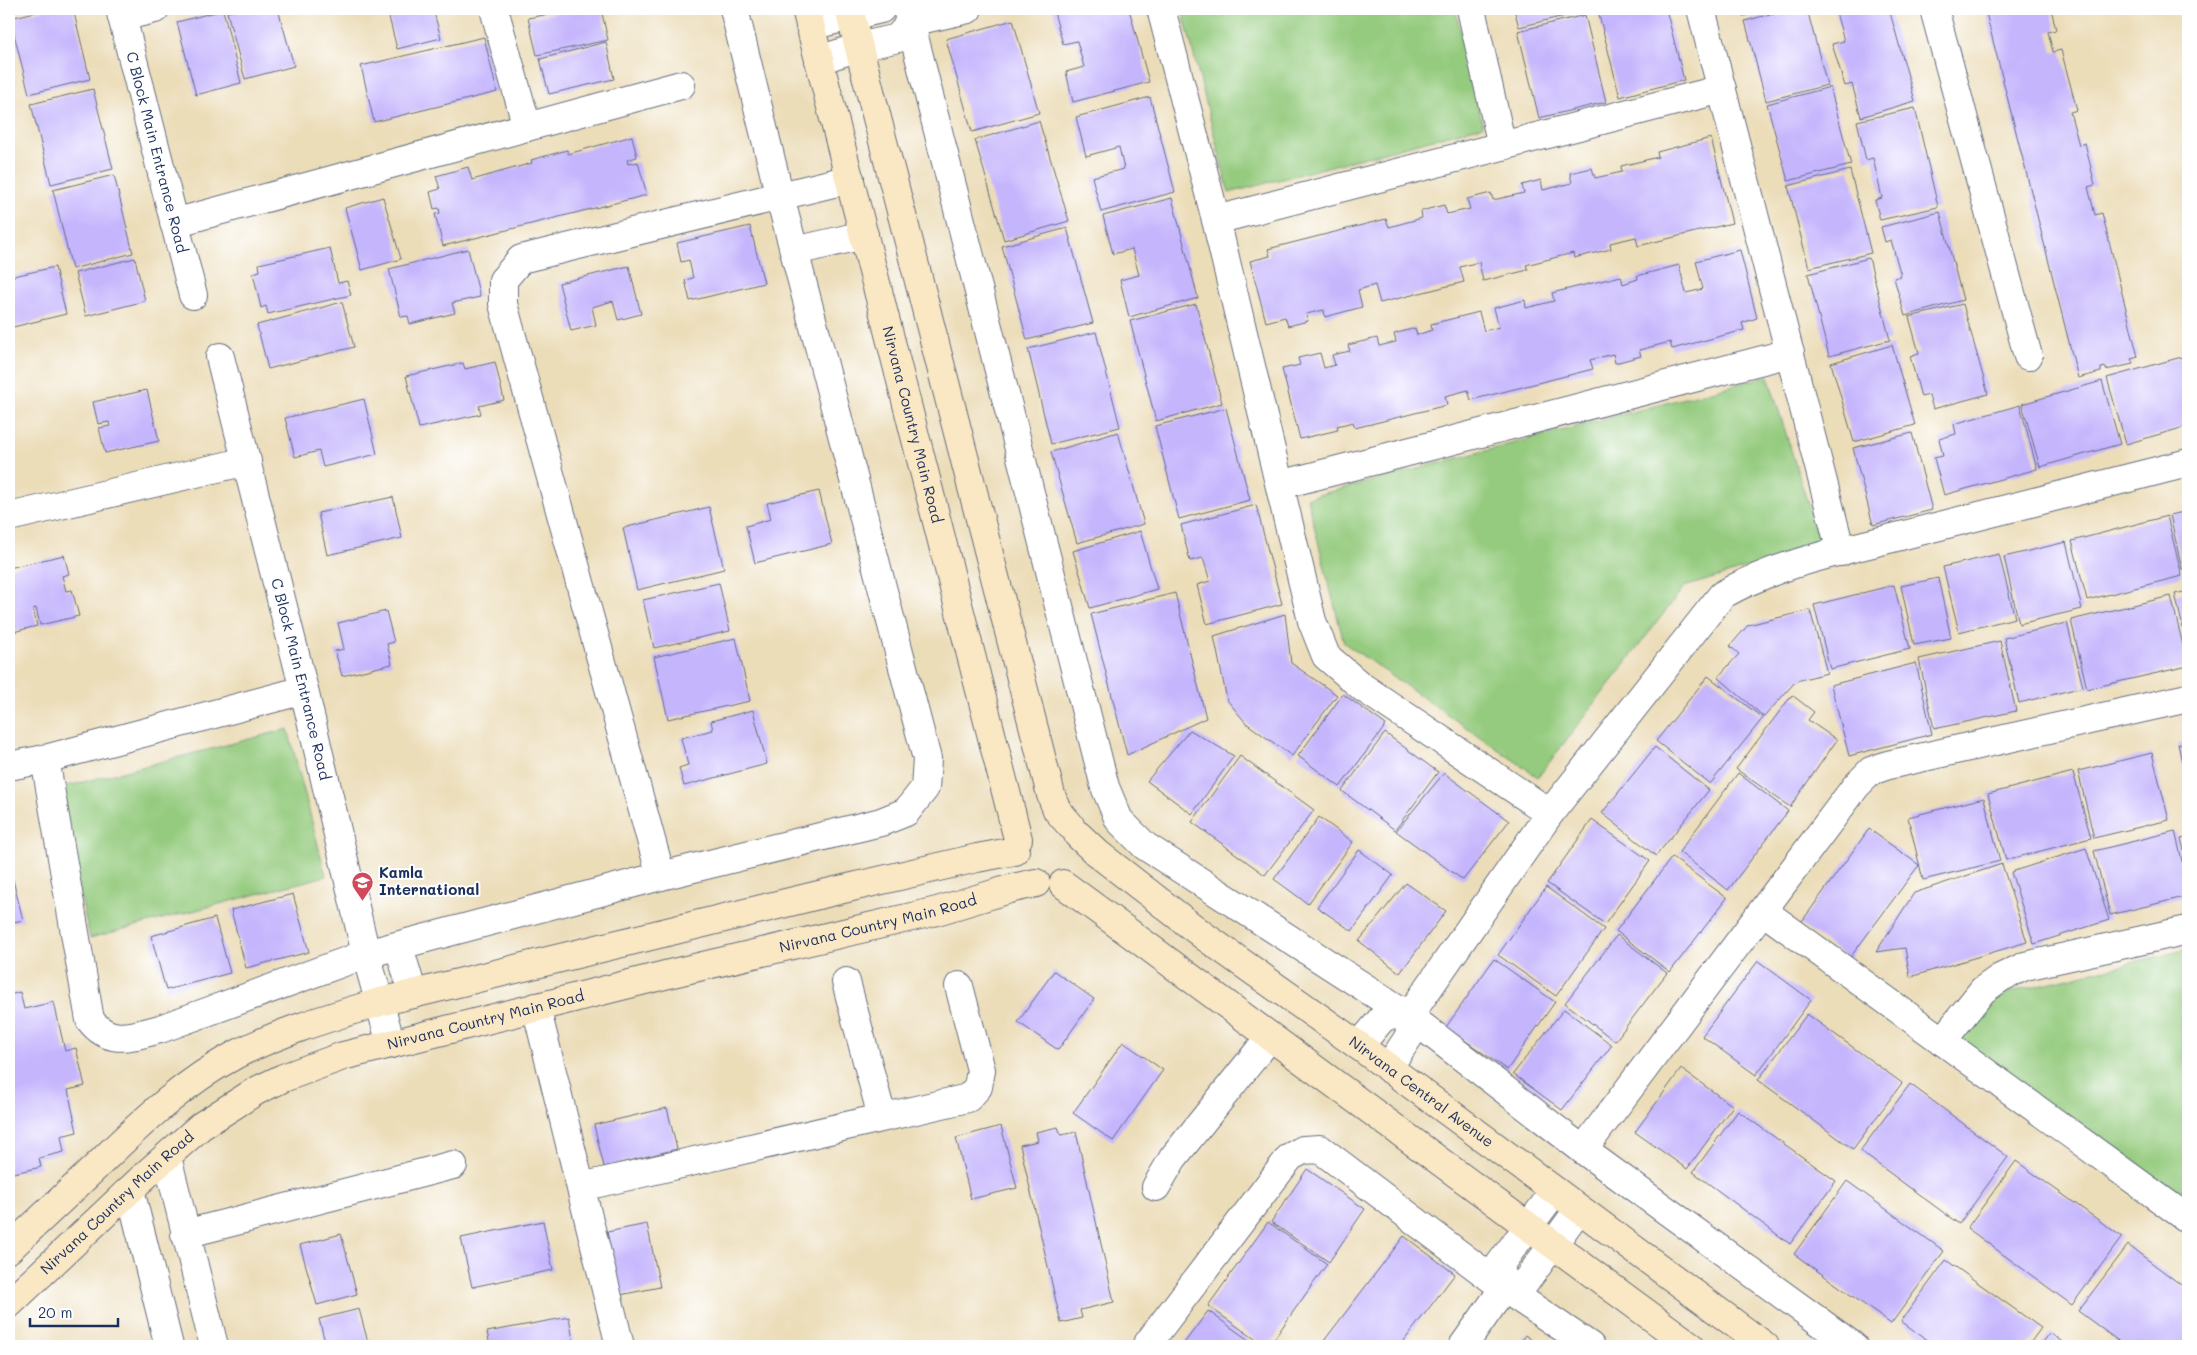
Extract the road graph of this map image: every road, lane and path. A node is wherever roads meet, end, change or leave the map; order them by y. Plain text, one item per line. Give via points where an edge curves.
1 (155, 9) edge
2 (494, 9) edge
3 (734, 9) edge
4 (881, 9) edge
5 (968, 9) edge
6 (1161, 9) edge
7 (1471, 9) edge
8 (1701, 9) edge
9 (1934, 9) edge
10 (849, 12) edge
11 (121, 13) edge
12 (904, 13) edge
13 (808, 17) edge
14 (859, 47) junction
15 (819, 60) junction
16 (681, 85) dead end
17 (1722, 89) junction
18 (527, 127) junction
19 (1502, 146) junction
20 (850, 179) junction
21 (780, 197) junction
22 (1216, 220) junction
23 (174, 223) junction
24 (864, 235) junction
25 (796, 251) junction
26 (192, 295) dead end
27 (1790, 353) junction
28 (2028, 356) dead end
29 (220, 357) dead end
30 (247, 462) junction
31 (2188, 463) edge
32 (1280, 485) junction
33 (9, 517) edge
34 (1841, 552) junction
35 (304, 690) junction
36 (2188, 698) edge
37 (45, 759) junction
38 (9, 766) edge
39 (1550, 813) junction
40 (1074, 830) junction
41 (1017, 845) junction
42 (662, 876) junction
43 (1036, 883) junction
44 (1063, 884) junction
45 (1763, 911) junction
46 (2188, 930) edge
47 (399, 947) junction
48 (366, 954) junction
49 (846, 982) dead end
50 (959, 986) dead end
51 (413, 994) junction
52 (380, 1002) junction
53 (536, 1007) junction
54 (1409, 1016) junction
55 (1270, 1037) junction
56 (1942, 1041) junction
57 (391, 1044) junction
58 (1359, 1046) junction
59 (1388, 1068) junction
60 (882, 1117) junction
61 (1583, 1150) junction
62 (167, 1157) junction
63 (453, 1165) dead end
64 (581, 1187) junction
65 (1156, 1187) dead end
66 (130, 1190) junction
67 (1555, 1191) junction
68 (1579, 1209) junction
69 (2188, 1219) edge
70 (1528, 1226) junction
71 (185, 1234) junction
72 (1552, 1244) junction
73 (9, 1249) edge
74 (1504, 1288) junction
75 (9, 1304) edge
76 (169, 1346) edge
77 (214, 1346) edge
78 (620, 1346) edge
79 (1146, 1346) edge
80 (1463, 1346) edge
81 (1590, 1346) edge
82 (1691, 1346) edge
83 (1765, 1346) edge
84 (1853, 1346) edge

1 - 11 street
2 - 18 street
3 - 21 street
4 - 10 street
5 - 12 street
6 - 22 street
7 - 19 street
8 - 17 street
9 - 28 street
10 - 13 street
10 - 14 street
11 - 23 street, C Block Main Entrance Road
12 - 14 street via 898,38
12 - 54 street via 1104,787 1119,820 1146,846
13 - 15 street, Nirvana Country Main Road
14 - 15 street
14 - 40 street via 1051,796 1057,810
15 - 20 street, Nirvana Country Main Road
16 - 18 street
17 - 19 street
17 - 27 street
18 - 23 street
19 - 22 street
20 - 21 street
20 - 24 street, Nirvana Country Main Road
21 - 25 street
21 - 42 street via 521,259 503,280 502,304
22 - 32 street
23 - 26 street, C Block Main Entrance Road
24 - 25 street
24 - 41 street, Nirvana Country Main Road
25 - 42 street via 927,759 925,788 906,812 881,822
27 - 32 street
27 - 34 street
29 - 30 street, C Block Main Entrance Road
30 - 33 street
30 - 35 street, C Block Main Entrance Road
31 - 34 street
32 - 39 street via 1312,621 1326,656 1362,686
34 - 39 street via 1770,572 1722,595
35 - 37 street
35 - 48 street, C Block Main Entrance Road
36 - 45 street via 1872,771 1856,786
37 - 38 street
37 - 48 street via 90,1020 108,1036 131,1036 160,1029
39 - 54 street
40 - 41 street via 1059,820 1047,818 1025,829
40 - 44 street via 1083,846 1083,858 1080,869
40 - 58 street, Nirvana Central Avenue via 1097,853 1204,936
41 - 43 street via 1017,863 1023,874
41 - 51 street via 977,858
42 - 47 street
43 - 44 street via 1052,887
43 - 53 street, Nirvana Country Main Road via 937,912
44 - 55 street
45 - 56 street
45 - 61 street
46 - 56 street via 2025,966 1983,990
47 - 48 street
47 - 51 street
48 - 52 street, C Block Main Entrance Road
49 - 60 street
50 - 60 street via 981,1070 978,1087 968,1098
51 - 52 street
52 - 57 street, C Block Main Entrance Road
52 - 73 street via 267,1040 201,1075 124,1138
53 - 57 street, Nirvana Country Main Road
53 - 64 street
54 - 58 street via 1385,1015
54 - 59 street via 1410,1036
54 - 61 street
55 - 65 street via 1173,1158
55 - 70 street
56 - 69 street
57 - 62 street, Nirvana Country Main Road via 320,1064 256,1091 202,1126
58 - 59 street, Nirvana Central Avenue
59 - 67 street, Nirvana Central Avenue
60 - 64 street
61 - 84 street
62 - 66 street, Nirvana Country Main Road
62 - 71 street
63 - 71 street
64 - 78 street
66 - 75 street, Nirvana Country Main Road
66 - 76 street
67 - 68 street, Nirvana Central Avenue
67 - 70 street
68 - 72 street
68 - 83 street, Nirvana Central Avenue
70 - 72 street
70 - 74 street via 1500,1264
71 - 77 street
72 - 74 street via 1524,1284
72 - 82 street
74 - 79 street via 1320,1149 1303,1150 1290,1157
74 - 80 street
74 - 81 street

